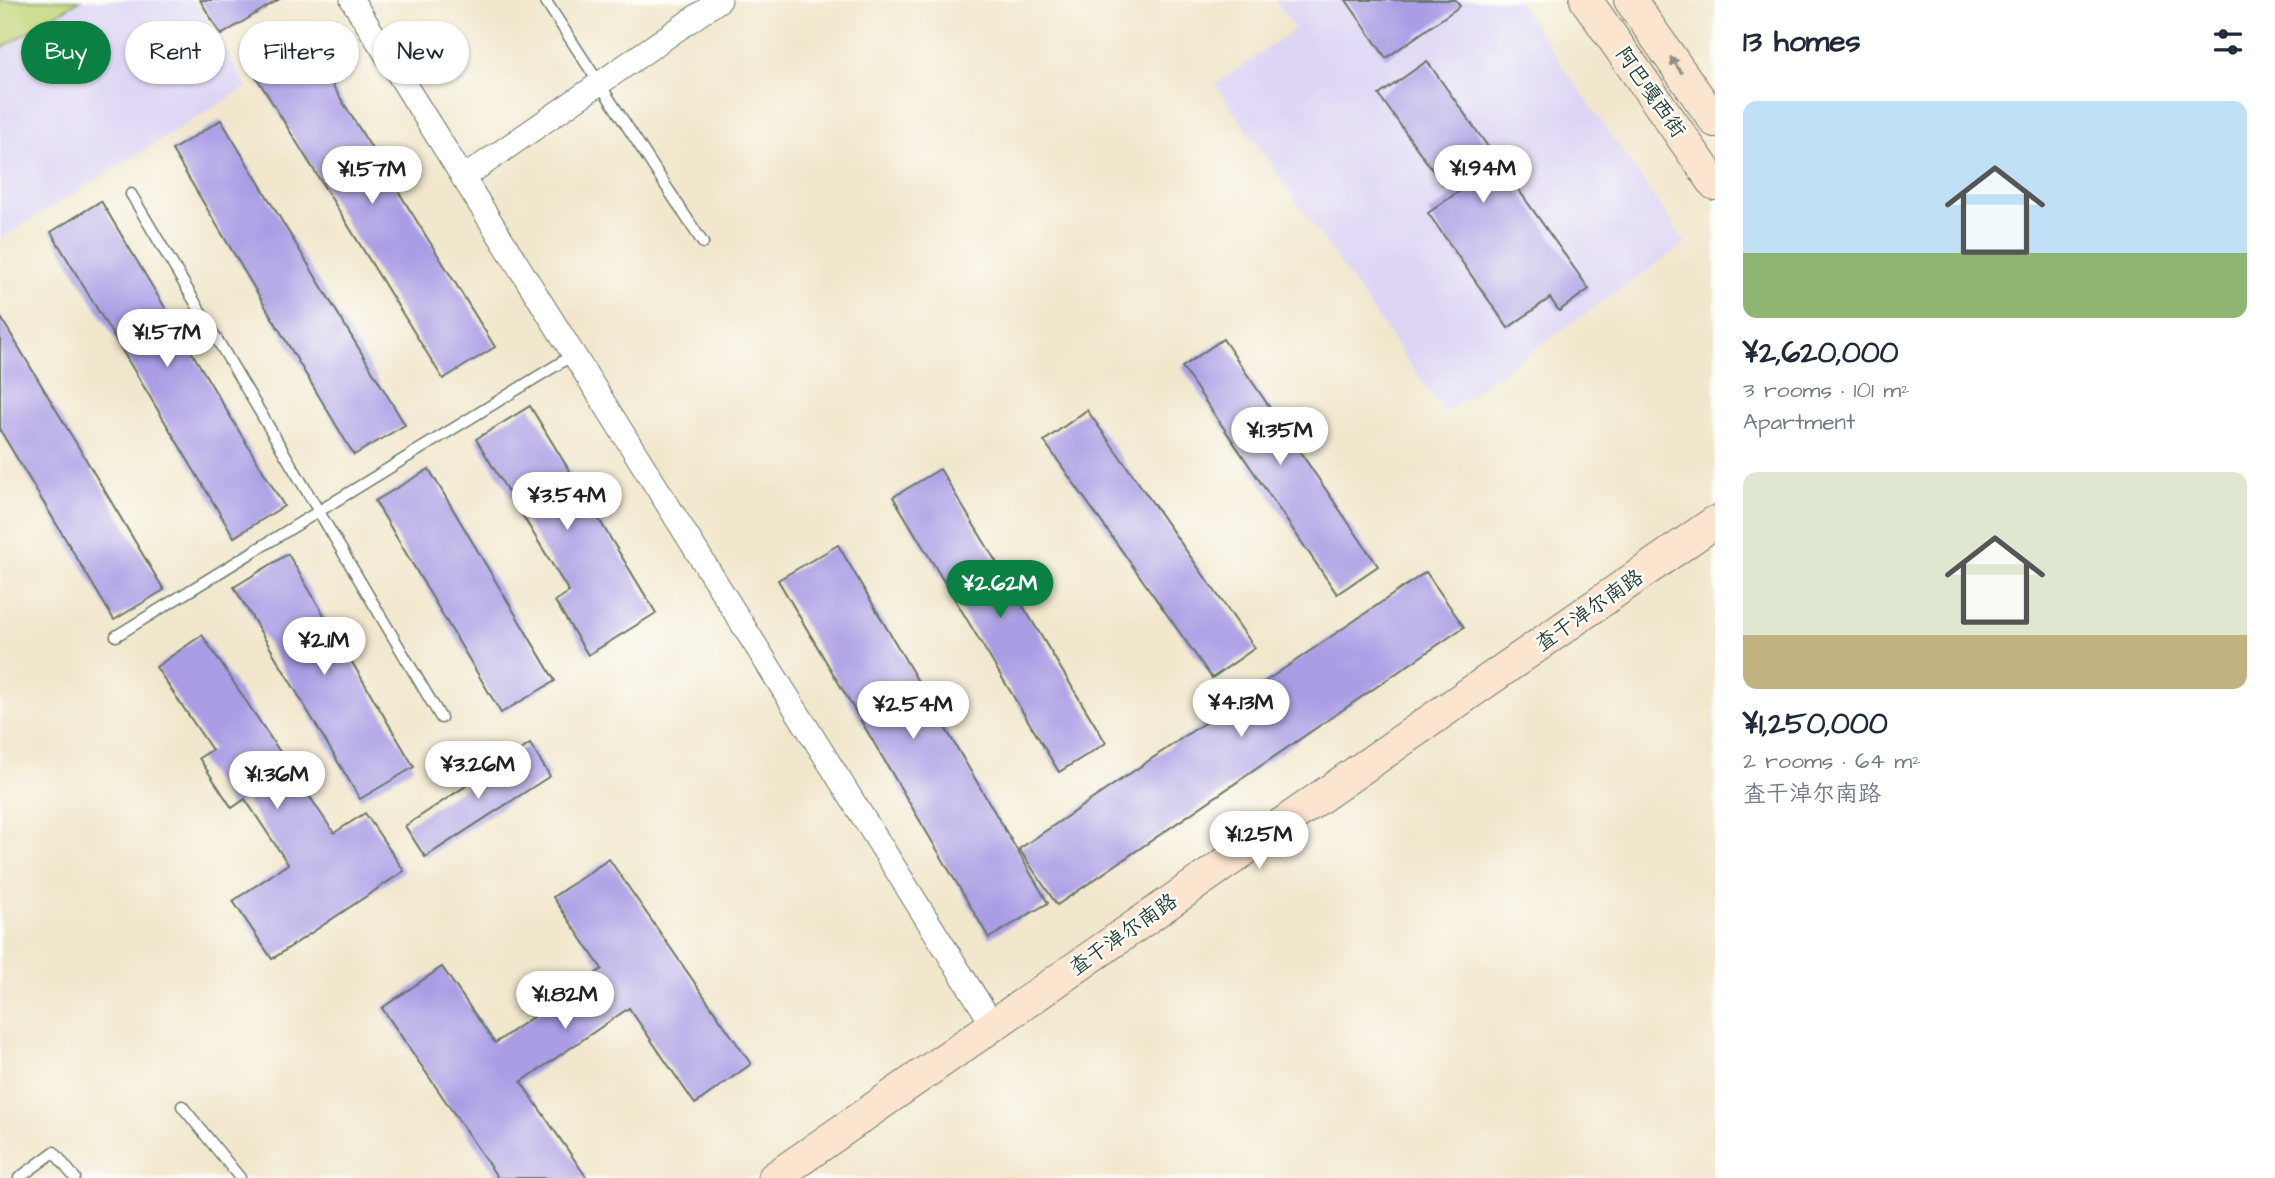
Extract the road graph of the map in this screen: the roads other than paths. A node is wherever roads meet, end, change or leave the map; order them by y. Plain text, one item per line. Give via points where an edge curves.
1 (352, 0) edge
2 (545, 0) edge
3 (720, 0) edge
4 (1586, 0) edge
5 (1630, 0) edge
6 (599, 83) junction
7 (1715, 121) edge
8 (463, 178) junction
9 (1715, 184) edge
10 (131, 194) dead end
11 (703, 243) dead end
12 (573, 355) junction
13 (319, 512) junction
14 (1715, 522) edge
15 (116, 636) dead end
16 (442, 718) dead end
17 (993, 1025) junction
18 (182, 1106) dead end
19 (19, 1178) edge
20 (75, 1178) edge
21 (240, 1178) edge
22 (774, 1178) edge

1 - 8 street
2 - 6 lane
3 - 6 street
4 - 9 street, 阿巴嘎西街
7 -> 5 street, 阿巴嘎西街
6 - 8 street
6 - 11 lane
8 - 12 street
10 - 13 lane
12 - 13 lane
12 - 17 street
13 - 15 lane
13 - 16 lane
14 - 17 street, 查干淖尔南路
17 - 22 street, 查干淖尔南路
18 - 21 lane
19 - 20 lane via 54,1152

